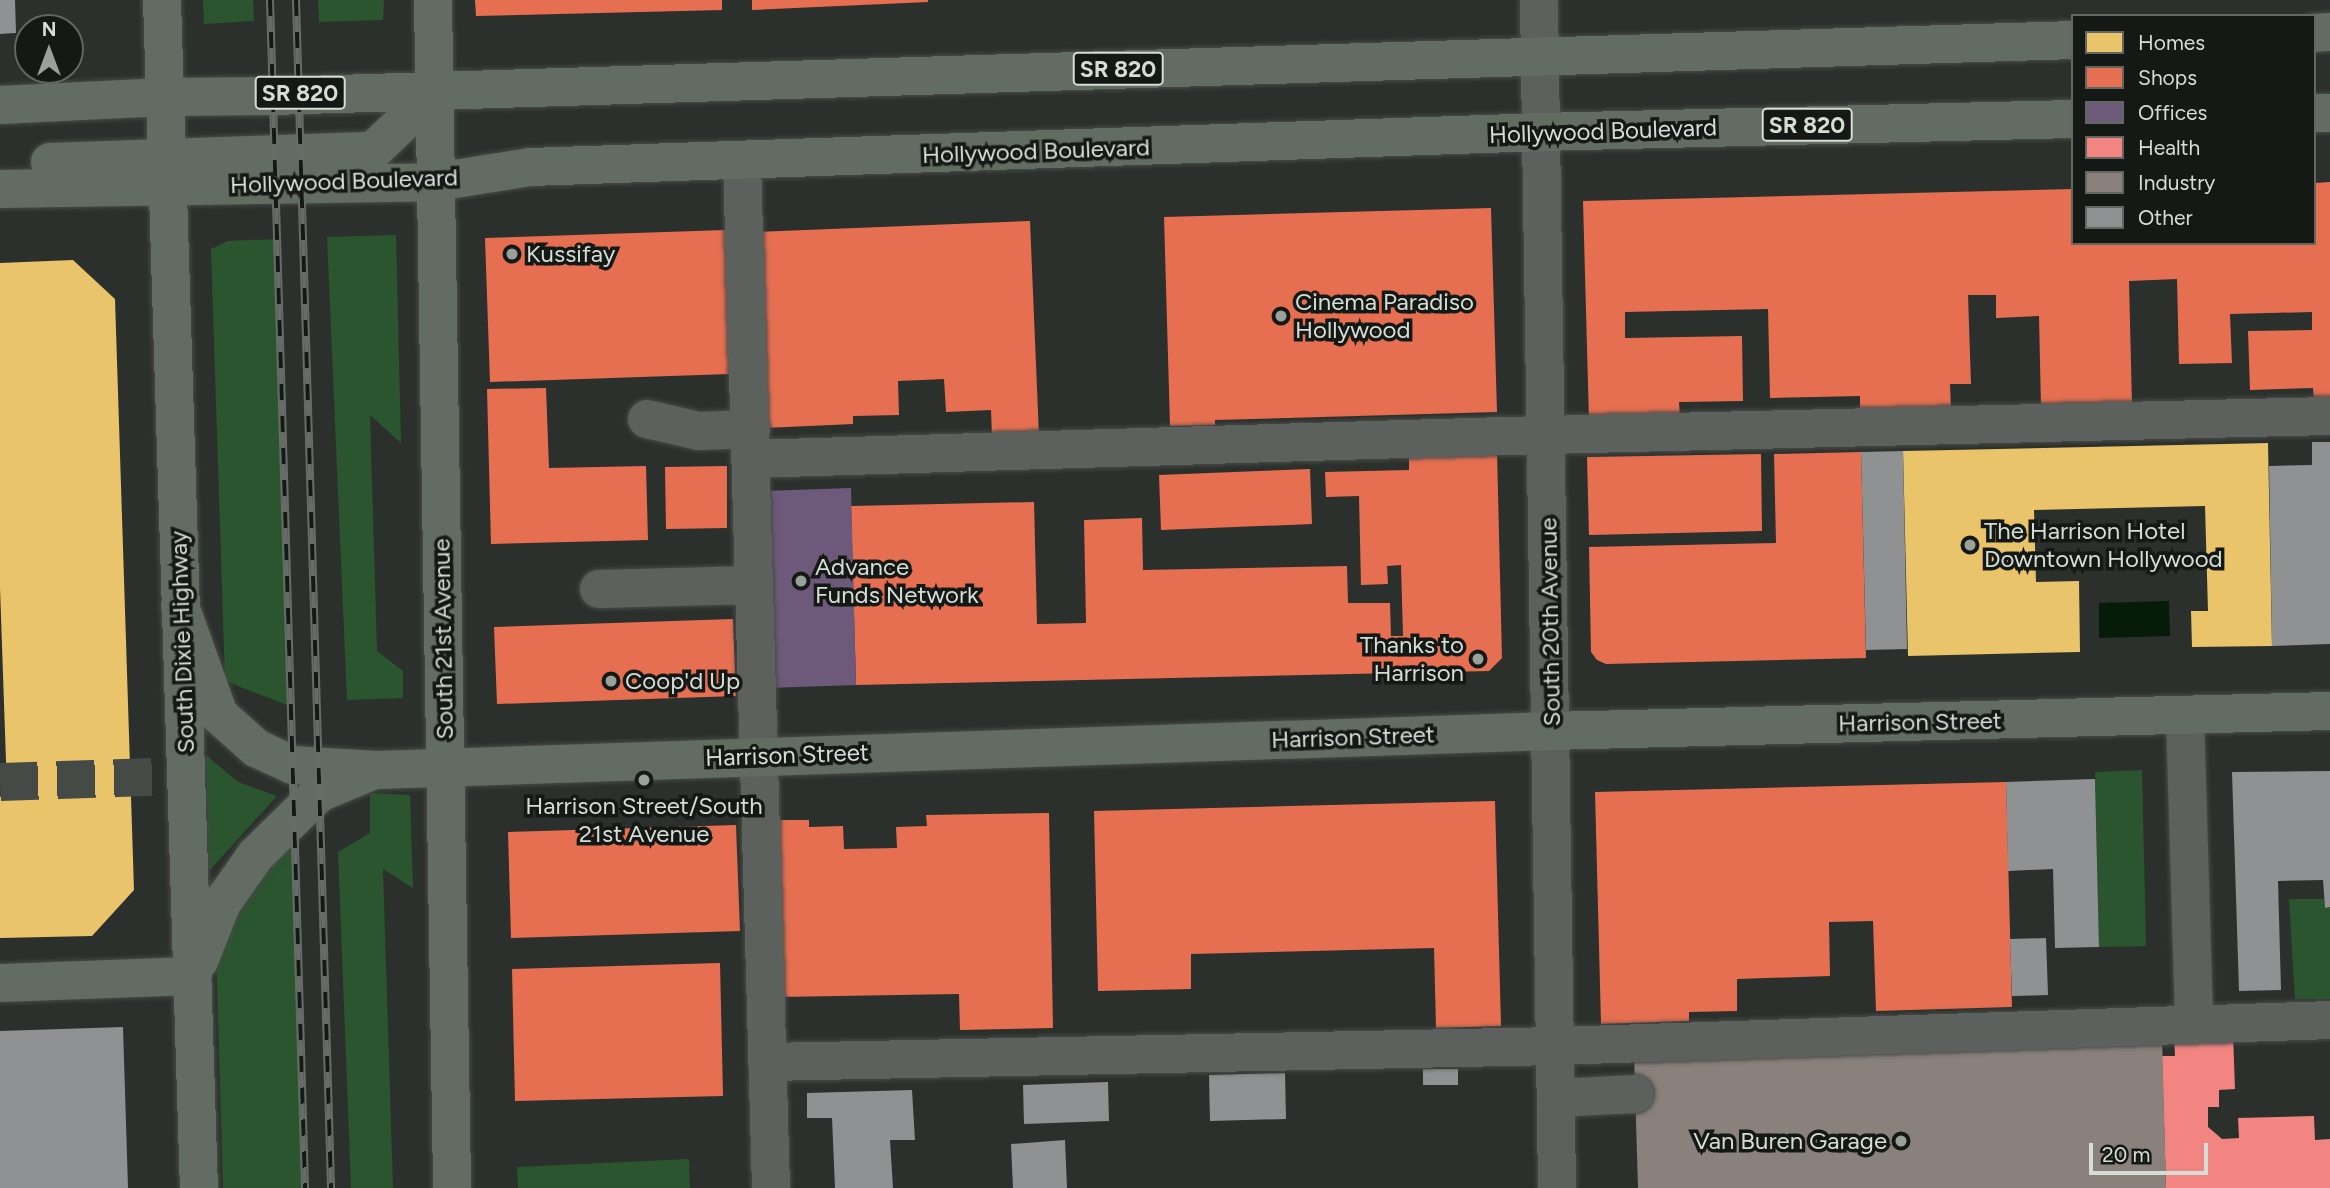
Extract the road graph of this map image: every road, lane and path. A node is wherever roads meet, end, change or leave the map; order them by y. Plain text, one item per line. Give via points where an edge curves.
1 (162, 0) edge
2 (433, 0) edge
3 (1539, 0) edge
4 (2071, 40) edge
5 (1540, 56) junction
6 (436, 91) junction
7 (165, 97) junction
8 (0, 104) edge
9 (2071, 119) edge
10 (1541, 132) junction
11 (742, 162) junction
12 (0, 164) edge
13 (167, 172) junction
14 (437, 182) junction
15 (0, 189) edge
16 (2330, 416) edge
17 (647, 419) dead end
18 (1547, 435) junction
19 (751, 444) junction
20 (753, 585) junction
21 (599, 589) dead end
22 (180, 606) junction
23 (2330, 711) edge
24 (2185, 715) junction
25 (1551, 731) junction
26 (758, 757) junction
27 (444, 766) junction
28 (377, 770) junction
29 (193, 976) junction
30 (0, 983) edge
31 (2330, 1020) edge
32 (2193, 1025) junction
33 (1556, 1046) junction
34 (767, 1062) junction
35 (1635, 1094) dead end
36 (1556, 1098) junction
37 (199, 1188) edge
38 (452, 1188) edge
39 (771, 1188) edge
40 (1557, 1188) edge

1 - 7 main road, South Dixie Highway
2 - 6 main road, South 21st Avenue
3 - 5 street, South 20th Avenue
4 - 5 main road, SR 820
5 - 6 main road, SR 820
5 - 10 street, South 20th Avenue
6 - 7 main road, SR 820
6 - 13 main road via 373,151
6 - 14 main road, South 21st Avenue
7 - 8 main road, SR 820
7 - 13 main road, South Dixie Highway
9 - 10 main road, Hollywood Boulevard / SR 820
10 - 11 main road, Hollywood Boulevard / SR 820
10 - 18 street, South 20th Avenue
11 - 14 main road, Hollywood Boulevard / SR 820 via 530,167
11 - 19 street
12 - 13 main road
13 - 14 main road, Hollywood Boulevard / SR 820
13 - 15 main road, Hollywood Boulevard / SR 820
13 - 22 main road, South Dixie Highway
14 - 27 main road, South 21st Avenue
16 - 18 street
17 - 19 street
18 - 19 street
18 - 25 street, South 20th Avenue
19 - 20 street
20 - 21 street
20 - 26 street
22 - 28 main road, Harrison Street via 219,715 256,748 292,765
22 - 29 main road, South Dixie Highway via 182,776
23 - 24 main road, Harrison Street
24 - 25 main road, Harrison Street
24 - 32 street
25 - 26 main road, Harrison Street
25 - 33 street, South 20th Avenue
26 - 27 main road, Harrison Street
26 - 34 street
27 - 28 main road, Harrison Street
27 - 38 main road, South 21st Avenue
28 - 29 main road, Harrison Street via 319,793 256,855 222,903
29 - 30 main road
29 - 37 main road, South Dixie Highway
31 - 32 street
32 - 33 street
33 - 34 street
33 - 36 street, South 20th Avenue
34 - 39 street
35 - 36 street
36 - 40 street, South 20th Avenue

